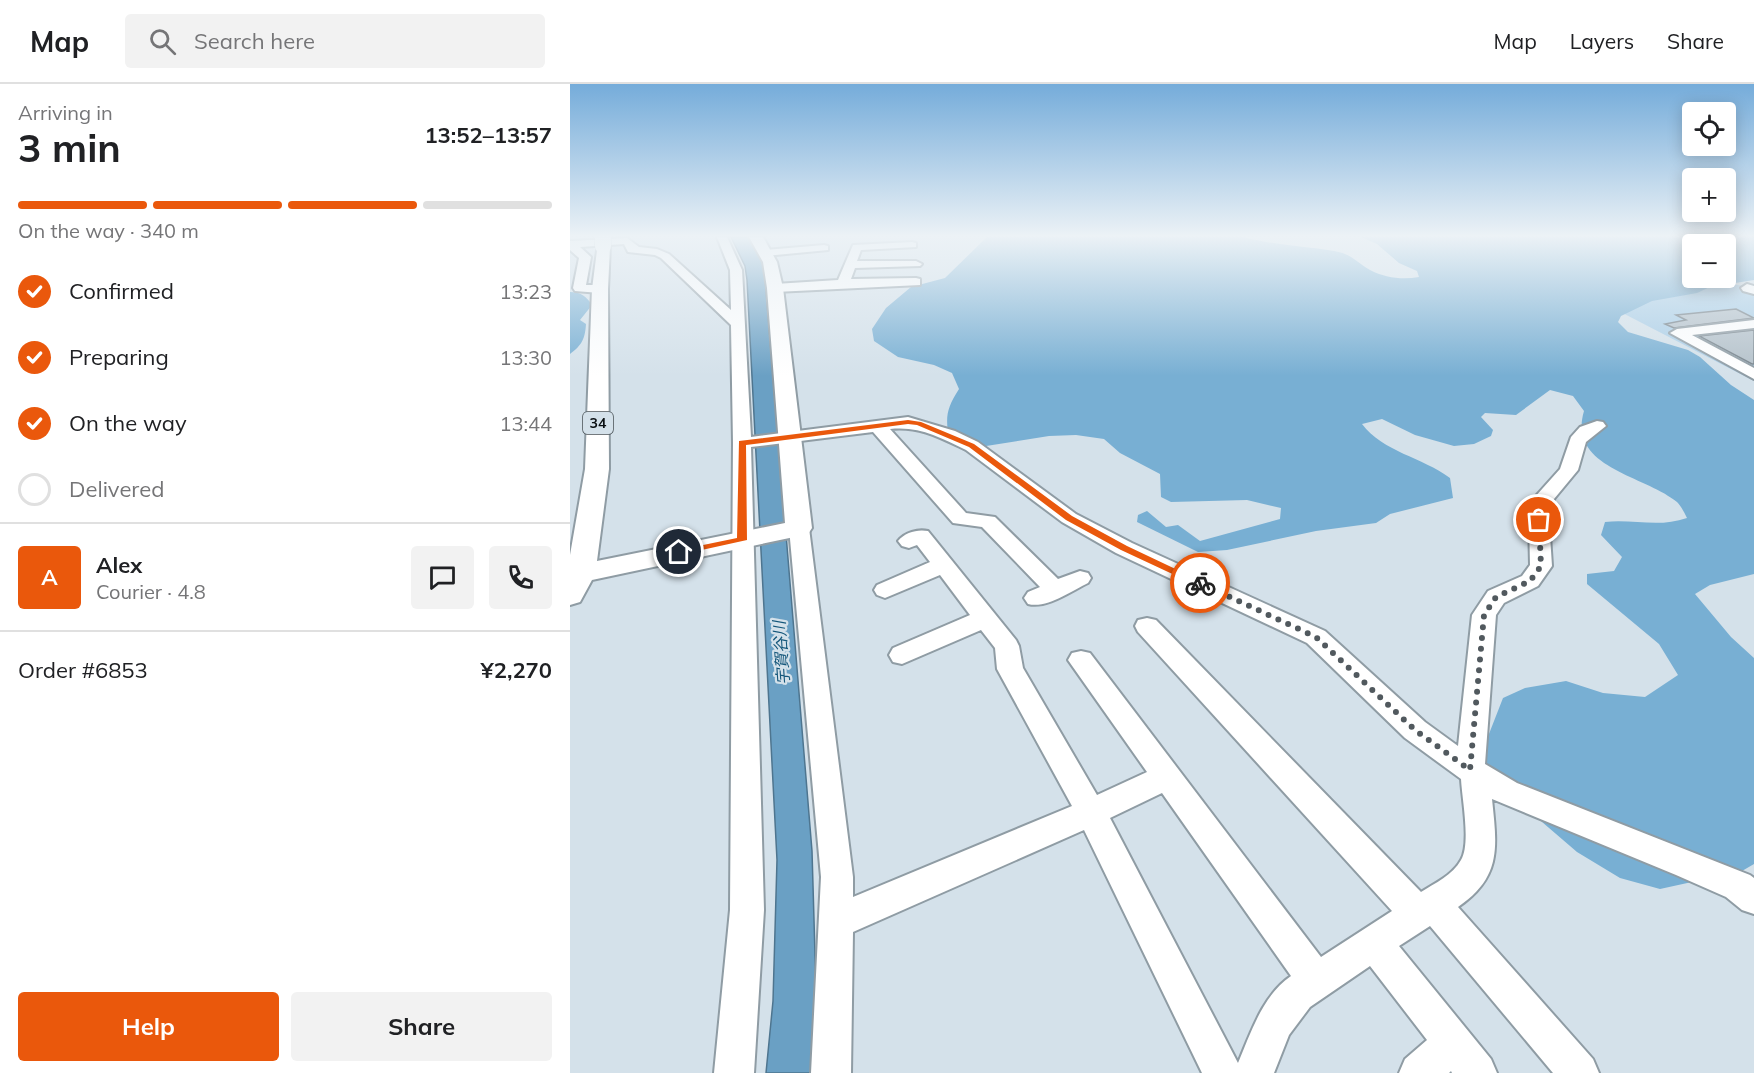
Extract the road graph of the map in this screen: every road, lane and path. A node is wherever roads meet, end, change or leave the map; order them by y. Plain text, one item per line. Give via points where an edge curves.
1 (580, 283) edge
2 (600, 283) edge
3 (694, 283) edge
4 (737, 283) edge
5 (774, 283) edge
6 (841, 283) edge
7 (775, 288) junction
8 (600, 289) junction
9 (1754, 324) edge
10 (739, 325) junction
11 (1754, 374) edge
12 (877, 425) junction
13 (1597, 426) dead end
14 (785, 436) junction
15 (749, 442) junction
16 (793, 530) junction
17 (748, 539) junction
18 (909, 541) dead end
19 (944, 565) junction
20 (1080, 578) dead end
21 (574, 581) edge
22 (885, 590) dead end
23 (986, 618) junction
24 (1147, 626) dead end
25 (902, 655) dead end
26 (1081, 660) dead end
27 (1472, 772) junction
28 (1167, 777) junction
29 (1091, 812) junction
30 (1754, 898) edge
31 (1426, 909) junction
32 (837, 921) junction
33 (1374, 943) junction
34 (1317, 981) junction
35 (1453, 1042) junction
36 (734, 1073) edge
37 (831, 1073) edge
38 (1223, 1073) edge
39 (1254, 1073) edge
40 (1419, 1073) edge
41 (1477, 1073) edge
42 (1578, 1073) edge

1 - 8 street via 579,288
2 - 8 main road, 34
3 - 10 street
4 - 10 street
5 - 7 main road
6 - 7 street
7 - 14 main road
8 - 21 main road, 34 via 597,469
9 - 11 street via 1677,333
10 - 15 street
12 - 14 street
12 - 20 street via 960,519 988,520 1046,594
12 - 27 street via 919,423 972,446 1069,518 1124,548 1316,637 1415,730
13 - 27 street via 1577,441 1569,470 1544,498 1539,520 1541,566 1530,581 1496,597 1484,615
14 - 15 street
14 - 16 main road
15 - 17 street
16 - 17 main road, 34
16 - 32 street via 837,877
17 - 21 main road, 34
17 - 36 street via 747,910
18 - 19 street via 921,536
19 - 22 street
19 - 23 street
23 - 25 street
23 - 29 street via 1007,646 1010,669
24 - 31 street
26 - 28 street
27 - 30 street via 1506,792 1738,886
27 - 31 street via 1481,843 1478,866 1460,886
28 - 29 street
28 - 34 street
29 - 32 street
29 - 38 street
31 - 33 street
31 - 42 street
32 - 37 street
33 - 34 street
33 - 35 street
34 - 39 street via 1297,994 1275,1022
35 - 40 street
35 - 41 street

